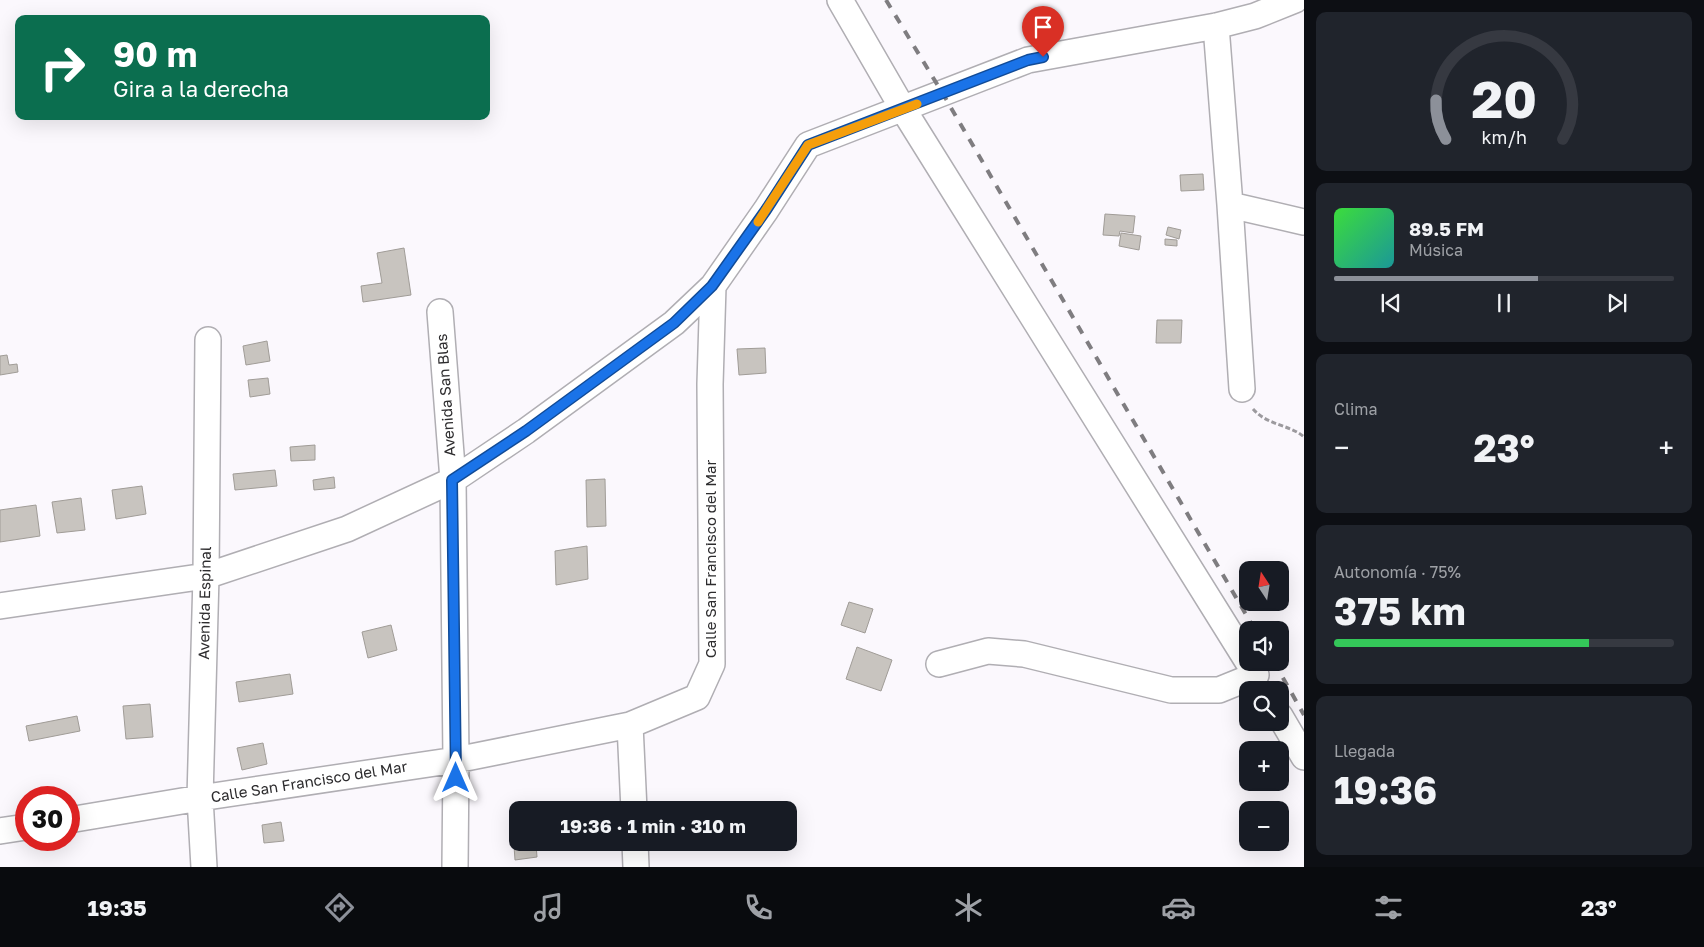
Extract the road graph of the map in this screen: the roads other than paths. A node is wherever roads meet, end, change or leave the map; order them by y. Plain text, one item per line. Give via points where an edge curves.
1 (840, 0) edge
2 (1295, 0) edge
3 (1216, 26) junction
4 (903, 109) junction
5 (1230, 205) junction
6 (1304, 222) edge
7 (712, 286) junction
8 (440, 312) dead end
9 (208, 340) dead end
10 (1242, 389) road end
11 (452, 480) junction
12 (206, 576) junction
13 (0, 606) edge
14 (938, 664) dead end
15 (1254, 672) edge
16 (630, 725) junction
17 (1289, 731) edge
18 (1304, 757) edge
19 (456, 760) junction
20 (200, 798) junction
21 (634, 801) edge
22 (80, 818) edge
23 (15, 829) edge
24 (0, 831) edge
25 (635, 851) edge
26 (204, 867) edge
27 (455, 867) edge
28 (636, 867) edge

1 - 4 street
2 - 3 street via 1255,16
3 - 4 street via 1028,60
3 - 5 street
4 - 7 street via 808,145
4 - 15 street
5 - 6 street
5 - 10 street
7 - 11 street via 674,323 526,431
7 - 16 street, Calle San Francisco del Mar via 712,664 697,697
8 - 11 street, Avenida San Blas
9 - 12 street, Avenida Espinal
11 - 12 street via 347,529
11 - 19 street, Avenida San Blas
12 - 13 street
12 - 20 street, Avenida Espinal
14 - 15 street via 988,651 1024,654 1170,690 1219,690
16 - 19 street, Calle San Francisco del Mar
16 - 21 street
17 - 18 street
19 - 20 street, Calle San Francisco del Mar
19 - 27 street, Avenida San Blas
20 - 22 street, Calle San Francisco del Mar
20 - 26 street, Avenida Espinal
23 - 24 street
25 - 28 street

